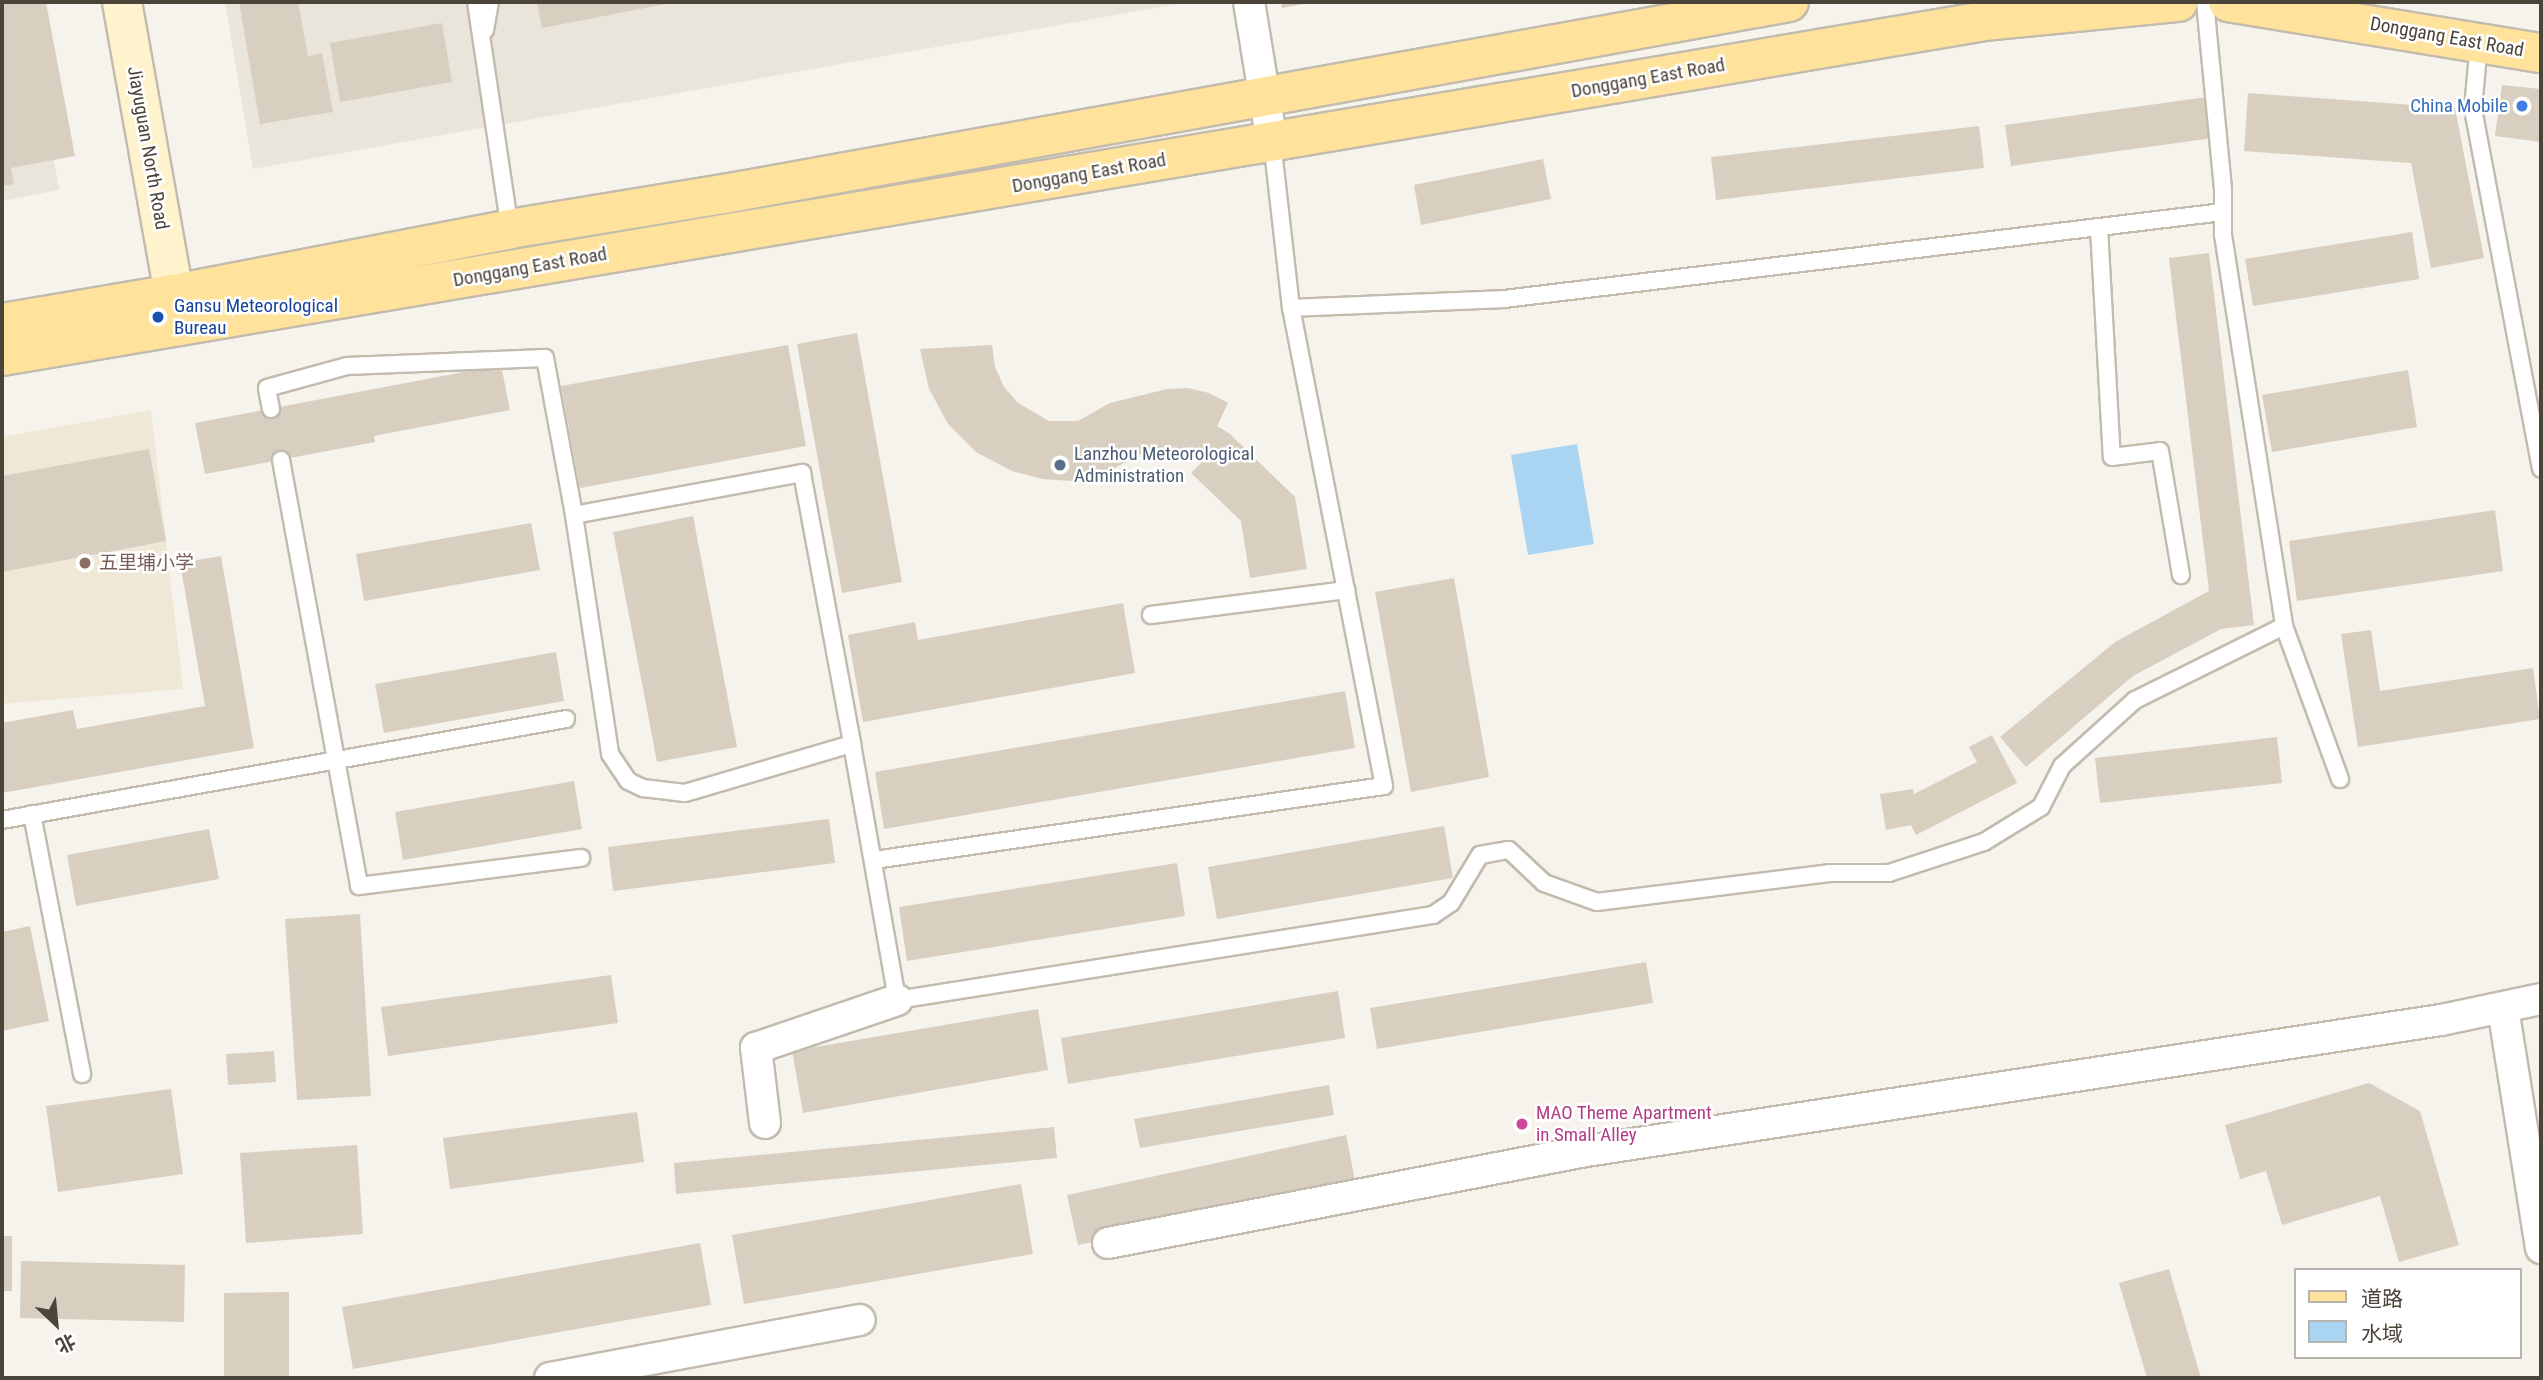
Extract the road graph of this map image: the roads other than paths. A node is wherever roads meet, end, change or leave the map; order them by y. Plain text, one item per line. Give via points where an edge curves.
1 (122, 2) edge
2 (476, 2) edge
3 (490, 2) edge
4 (1249, 2) edge
5 (1789, 2) edge
6 (2178, 2) edge
7 (2205, 2) edge
8 (2228, 2) edge
9 (1984, 12) edge
10 (2479, 43) junction
11 (483, 46) junction
12 (2541, 53) edge
13 (1264, 94) junction
14 (1272, 142) junction
15 (2223, 212) junction
16 (510, 229) junction
17 (2099, 229) junction
18 (1291, 309) junction
19 (177, 310) junction
20 (2, 323) edge
21 (2, 356) edge
22 (271, 409) dead end
23 (281, 460) dead end
24 (2541, 469) edge
25 (574, 515) junction
26 (2181, 575) dead end
27 (1346, 590) junction
28 (1151, 615) dead end
29 (2284, 626) junction
30 (566, 719) dead end
31 (852, 744) junction
32 (337, 760) junction
33 (2340, 779) dead end
34 (32, 814) junction
35 (2, 820) edge
36 (580, 858) dead end
37 (874, 860) junction
38 (2541, 999) edge
39 (897, 1000) junction
40 (2503, 1008) junction
41 (82, 1074) dead end
42 (765, 1123) dead end
43 (1108, 1243) dead end
44 (2541, 1248) edge
45 (860, 1320) dead end
46 (550, 1378) edge

1 - 19 main road, Jiayuguan North Road
2 - 11 lane
3 - 11 lane
4 - 13 street
5 - 13 main road, Donggang East Road
6 - 9 main road, Donggang East Road
7 - 15 lane
8 - 10 main road, Donggang East Road
9 - 14 main road, Donggang East Road
10 - 12 main road, Donggang East Road
10 - 24 lane via 2473,109
11 - 16 lane
13 - 14 street
13 - 16 main road, Donggang East Road
14 - 18 lane
14 - 19 main road, Donggang East Road
15 - 17 lane
15 - 29 lane
16 - 19 main road, Donggang East Road
17 - 18 lane via 1504,299
17 - 26 lane via 2112,457 2160,451
18 - 27 lane
19 - 20 main road, Donggang East Road
19 - 21 main road, Donggang East Road
22 - 25 lane via 267,388 347,366 545,358
23 - 32 lane
25 - 31 lane via 610,754 628,781 643,788 685,793
25 - 31 lane via 802,472
27 - 28 lane
27 - 37 lane via 1384,786
29 - 33 lane
29 - 39 lane via 2135,700 2062,765 2041,807 1984,842 1889,873 1829,873 1597,902 1544,883 1509,850 1480,855 1451,903 1433,915
30 - 32 lane
31 - 37 lane
32 - 34 lane
32 - 36 lane via 359,886
34 - 35 lane
34 - 41 lane
37 - 39 lane
38 - 40 street
39 - 42 street via 756,1048
40 - 43 street via 1593,1150
40 - 44 street
45 - 46 street

